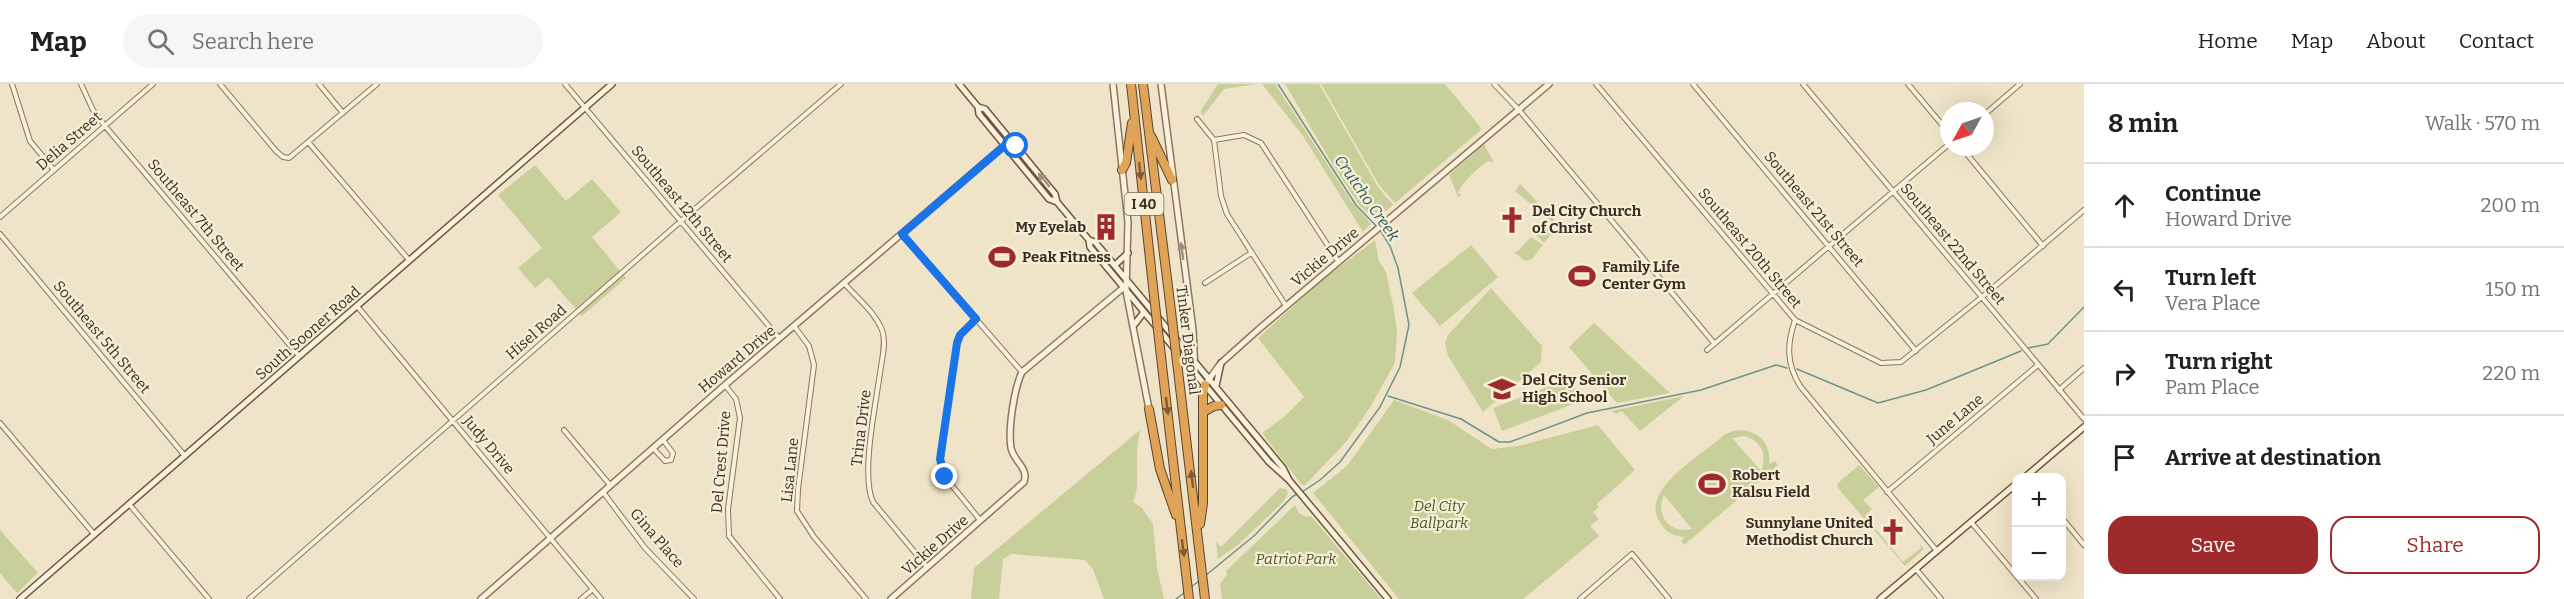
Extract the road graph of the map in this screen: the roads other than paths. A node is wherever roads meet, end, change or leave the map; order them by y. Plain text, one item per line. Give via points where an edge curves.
1 (12, 84) edge
2 (81, 84) edge
3 (153, 84) edge
4 (220, 84) edge
5 (319, 84) edge
6 (377, 84) edge
7 (565, 84) edge
8 (612, 84) edge
9 (841, 84) edge
10 (959, 84) edge
11 (1113, 84) edge
12 (1131, 84) edge
13 (1143, 84) edge
14 (1161, 84) edge
15 (1494, 84) edge
16 (1549, 84) edge
17 (1596, 84) edge
18 (1693, 84) edge
19 (1803, 84) edge
20 (1908, 84) edge
21 (2020, 84) edge
22 (2014, 86) edge
23 (1994, 105) edge
24 (585, 107) junction
25 (978, 107) junction
26 (1519, 110) junction
27 (343, 112) junction
28 (1134, 113) junction
29 (1197, 119) dead end
30 (1940, 122) edge
31 (105, 126) junction
32 (1148, 130) junction
33 (1011, 140) junction
34 (1214, 140) junction
35 (309, 143) junction
36 (1005, 145) junction
37 (1940, 152) edge
38 (1968, 156) edge
39 (54, 170) junction
40 (1122, 170) junction
41 (1172, 180) junction
42 (1893, 192) junction
43 (1057, 202) junction
44 (2084, 210) edge
45 (0, 217) edge
46 (681, 221) junction
47 (0, 234) edge
48 (902, 234) junction
49 (1089, 240) junction
50 (1829, 246) junction
51 (2043, 246) junction
52 (1251, 253) junction
53 (1128, 254) junction
54 (409, 260) junction
55 (1338, 261) junction
56 (1115, 265) junction
57 (1127, 280) junction
58 (844, 283) junction
59 (1205, 283) dead end
60 (1125, 289) junction
61 (1772, 295) junction
62 (1981, 297) junction
63 (357, 306) junction
64 (1286, 306) junction
65 (1144, 312) junction
66 (976, 319) junction
67 (1795, 320) junction
68 (1134, 325) junction
69 (794, 326) junction
70 (780, 339) junction
71 (1714, 343) junction
72 (1707, 350) dead end
73 (1917, 351) junction
74 (299, 356) junction
75 (1195, 360) junction
76 (1221, 363) junction
77 (2038, 365) junction
78 (2084, 368) edge
79 (1022, 372) junction
80 (1194, 372) junction
81 (1207, 381) junction
82 (725, 385) junction
83 (1216, 386) junction
84 (2058, 390) junction
85 (1221, 405) junction
86 (1149, 409) joint
87 (1203, 412) junction
88 (2084, 419) edge
89 (453, 421) junction
90 (0, 423) edge
91 (1251, 429) junction
92 (2082, 429) edge
93 (564, 430) dead end
94 (1245, 434) junction
95 (2084, 436) edge
96 (663, 440) junction
97 (653, 448) junction
98 (185, 456) junction
99 (1275, 457) junction
100 (1269, 462) junction
101 (2031, 473) edge
102 (1289, 480) junction
103 (610, 485) junction
104 (2012, 487) edge
105 (603, 492) junction
106 (1887, 492) junction
107 (129, 504) junction
108 (980, 521) junction
109 (1971, 522) junction
110 (2066, 524) edge
111 (1180, 525) junction
112 (94, 534) junction
113 (1199, 537) junction
114 (550, 538) junction
115 (2084, 545) edge
116 (1937, 551) junction
117 (928, 568) junction
118 (1916, 569) junction
119 (593, 589) junction
120 (20, 599) edge
121 (209, 599) edge
122 (249, 599) edge
123 (481, 599) edge
124 (581, 599) edge
125 (601, 599) edge
126 (694, 599) edge
127 (780, 599) edge
128 (866, 599) edge
129 (891, 599) edge
130 (1189, 599) edge
131 (1205, 599) edge
132 (1388, 599) edge
133 (1580, 599) edge
134 (1670, 599) edge
135 (1880, 599) edge
136 (1941, 599) edge
137 (2036, 599) edge

1 - 39 street via 30,141
2 - 31 street, Southeast 7th Street
3 - 31 street, Delia Street
4 - 35 street via 283,157 297,154
5 - 27 street
6 - 27 street
7 - 24 street, Southeast 12th Street
8 - 24 main road, South Sooner Road
9 - 46 street, Hisel Road
10 - 25 main road
11 - 40 main road
12 - 28 highway, Tinker Diagonal / I 40
13 - 32 highway, Tinker Diagonal / I 40
14 - 41 main road, Tinker Diagonal
15 - 26 street
16 - 26 main road, Vickie Drive
17 - 61 street, Southeast 20th Street
18 - 50 street, Southeast 21st Street
19 - 42 street, Southeast 22nd Street
20 - 30 street
21 - 22 street
22 - 23 street
24 - 46 street, Southeast 12th Street
24 - 54 main road, South Sooner Road
25 - 33 main road via 985,109
25 - 36 main road via 979,114
26 - 55 main road, Vickie Drive
26 - 71 street
27 - 35 street
28 - 40 highway
28 -> 111 highway, Tinker Diagonal / I 40, bridge
29 - 34 street
31 - 39 street, Delia Street
31 - 74 street, Southeast 7th Street
32 - 41 highway
113 -> 32 highway, Tinker Diagonal / I 40, bridge
33 - 36 main road, Howard Drive
43 -> 33 main road via 1055,194
34 - 52 street via 1223,205
34 - 55 street via 1244,135 1261,143
35 - 54 street
36 - 43 main road via 1049,199
36 - 48 main road, Howard Drive
37 - 42 street
38 - 51 street
39 - 45 street, Delia Street
40 - 53 main road
75 -> 41 main road, Tinker Diagonal
42 - 50 street
42 - 62 street, Southeast 22nd Street
43 - 49 main road
44 - 51 street
46 - 70 street, Southeast 12th Street
46 - 89 street, Hisel Road
47 - 98 street, Southeast 5th Street
48 - 58 main road, Howard Drive
48 - 66 street
49 - 56 main road
49 - 60 main road via 1090,247
50 - 61 street
50 - 73 street, Southeast 21st Street
51 - 62 street
52 - 59 street
52 - 64 street
53 - 56 main road
53 - 57 main road
54 - 63 main road, South Sooner Road
55 - 64 main road, Vickie Drive
56 - 57 main road
57 - 60 main road
57 - 75 main road
58 - 69 main road, Howard Drive
58 - 117 street, Trina Drive via 883,331 868,468 869,494
60 - 65 main road
60 - 68 main road
60 - 79 main road
61 - 67 street, Southeast 20th Street
61 - 71 street
62 - 73 street
62 - 77 street, Southeast 22nd Street
63 - 74 main road, South Sooner Road
63 - 89 street, Judy Drive
64 - 76 main road, Vickie Drive
65 - 68 main road
65 - 80 main road
66 - 79 street
66 - 108 street via 957,343 940,459 945,477
67 - 73 street via 1881,363 1900,362
67 - 106 street, Southeast 20th Street via 1788,358 1796,379
68 - 86 main road
69 - 70 main road, Howard Drive
69 - 128 street, Lisa Lane via 809,346 814,365 797,512
70 - 82 main road, Howard Drive
71 - 72 street
74 - 98 main road, South Sooner Road
75 - 80 main road, Tinker Diagonal
75 - 81 main road
76 - 81 main road, Vickie Drive
76 - 83 main road
77 - 84 street, Southeast 22nd Street
77 - 106 street, June Lane
78 - 84 street
79 - 108 main road, Vickie Drive via 1011,448 1026,476 1024,483
80 - 81 main road
81 - 83 main road
81 - 85 main road
81 - 87 highway
82 - 96 main road, Howard Drive
82 - 127 street, Del Crest Drive via 736,399 740,418 728,509 729,536
83 - 91 main road
84 - 88 street, Southeast 22nd Street
85 - 87 highway
85 - 94 main road
86 - 111 highway via 1160,469
87 - 113 highway
89 - 114 street, Judy Drive
89 - 122 street, Hisel Road
90 - 112 street
91 - 94 main road
91 - 99 main road
92 - 95 street
92 - 101 main road
93 - 103 street
94 - 100 main road
96 - 97 main road, Howard Drive
96 - 97 street via 673,453 671,460 665,461
97 - 103 main road, Howard Drive
98 - 107 main road, South Sooner Road
99 - 100 main road
99 - 102 main road
100 - 102 main road
102 - 132 main road
103 - 105 main road, Howard Drive
104 - 109 main road
105 - 114 main road, Howard Drive
105 - 126 street, Gina Place via 645,548
106 - 116 street, Southeast 20th Street
107 - 112 main road, South Sooner Road
107 - 121 street
108 - 117 main road, Vickie Drive
109 - 116 main road
109 - 137 street
110 - 115 street
111 -> 130 highway, Tinker Diagonal / I 40
112 - 120 main road, South Sooner Road
113 - 131 highway, Tinker Diagonal / I 40
114 - 119 street, Judy Drive
114 - 123 main road, Howard Drive
116 - 118 main road
117 - 129 main road, Vickie Drive
118 - 135 main road
118 - 136 street
119 - 124 street
119 - 125 street, Judy Drive
133 - 134 street via 1632,555

